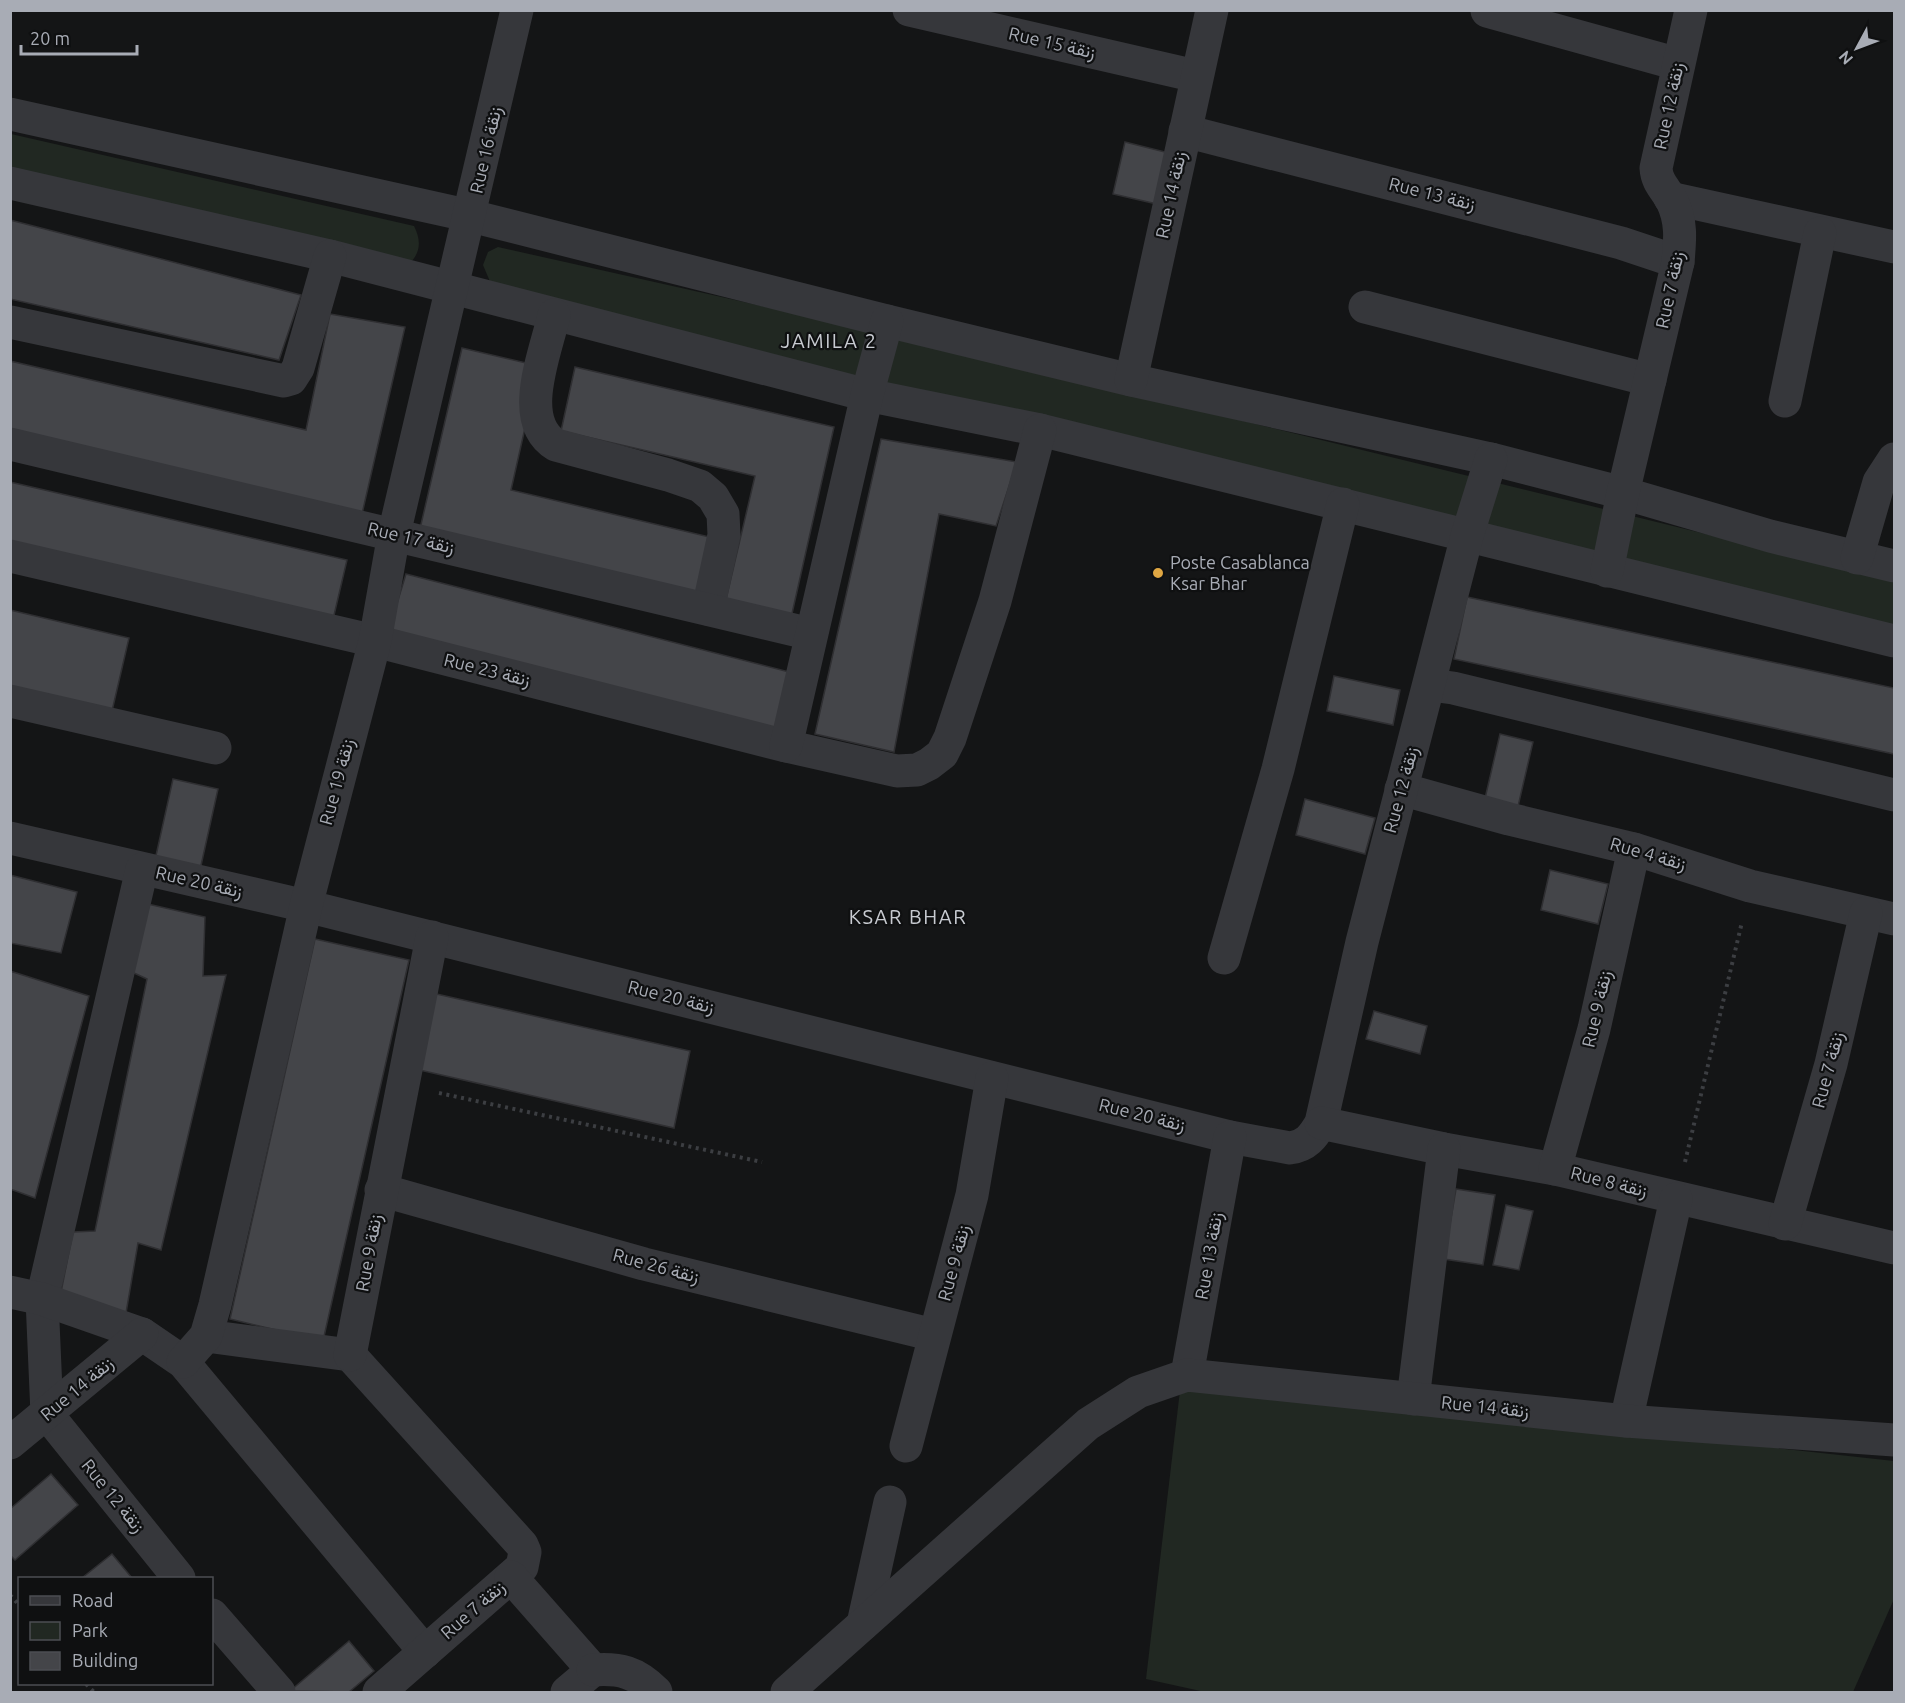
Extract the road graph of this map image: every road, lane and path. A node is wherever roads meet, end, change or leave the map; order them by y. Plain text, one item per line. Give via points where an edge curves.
1 (517, 10) edge
2 (909, 10) edge
3 (1212, 10) edge
4 (1691, 10) edge
5 (1487, 11) edge
6 (1678, 64) junction
7 (1196, 76) junction
8 (10, 114) edge
9 (1185, 131) junction
10 (10, 183) edge
11 (1670, 198) junction
12 (471, 216) junction
13 (1820, 233) junction
14 (1894, 248) edge
15 (330, 256) junction
16 (1678, 262) junction
17 (452, 289) junction
18 (1365, 307) dead end
19 (554, 315) junction
20 (887, 321) junction
21 (10, 322) edge
22 (1131, 380) junction
23 (1650, 380) junction
24 (867, 395) junction
25 (1785, 401) dead end
26 (1040, 430) junction
27 (10, 444) edge
28 (1491, 459) junction
29 (1894, 459) edge
30 (1623, 493) junction
31 (1343, 504) junction
32 (394, 534) junction
33 (1467, 536) junction
34 (10, 556) edge
35 (1857, 558) junction
36 (1894, 566) edge
37 (1607, 571) junction
38 (708, 609) junction
39 (810, 634) junction
40 (375, 641) junction
41 (1894, 641) edge
42 (1430, 686) junction
43 (10, 701) edge
44 (786, 746) junction
45 (215, 748) dead end
46 (1401, 789) junction
47 (1894, 795) edge
48 (10, 838) edge
49 (1634, 849) junction
50 (142, 869) junction
51 (1750, 886) junction
52 (306, 906) junction
53 (1880, 916) edge
54 (432, 937) junction
55 (1224, 958) dead end
56 (992, 1078) junction
57 (403, 1086) junction
58 (1321, 1123) junction
59 (1230, 1137) junction
60 (1444, 1149) junction
61 (762, 1162) dead end
62 (1555, 1168) junction
63 (381, 1190) junction
64 (1676, 1199) junction
65 (1785, 1224) junction
66 (1894, 1248) edge
67 (10, 1292) edge
68 (42, 1299) junction
69 (142, 1334) junction
70 (934, 1335) junction
71 (206, 1336) junction
72 (350, 1355) junction
73 (183, 1362) junction
74 (1187, 1375) junction
75 (1413, 1399) junction
76 (46, 1414) junction
77 (1626, 1421) junction
78 (1894, 1440) edge
79 (10, 1443) edge
80 (906, 1446) dead end
81 (890, 1502) dead end
82 (178, 1577) edge
83 (511, 1577) junction
84 (213, 1616) edge
85 (863, 1624) junction
86 (425, 1652) junction
87 (593, 1670) junction
88 (279, 1692) edge
89 (379, 1692) edge
90 (567, 1692) edge
91 (656, 1692) edge
92 (787, 1692) edge

1 - 12 street, Rue 16 زنقة
2 - 7 street, Rue 15 زنقة
3 - 7 street, Rue 14 زنقة
4 - 6 street, Rue 12 زنقة
5 - 6 street
6 - 11 street, Rue 12 زنقة via 1656,168 1660,187
7 - 9 street, Rue 14 زنقة
8 - 12 street
9 - 16 street, Rue 13 زنقة via 1620,243
9 - 22 street, Rue 14 زنقة
10 - 15 street
11 - 13 street
11 - 16 street, Rue 7 زنقة via 1680,227
12 - 17 street, Rue 16 زنقة
12 - 20 street
13 - 14 street
13 - 25 street
15 - 17 street
15 - 21 street via 298,368 291,380
16 - 23 street, Rue 7 زنقة
17 - 19 street
17 - 32 street, Rue 19 زنقة
18 - 23 street
19 - 24 street
19 - 38 street via 536,393 534,410 540,429 556,445 668,475 700,486 713,497 723,514 724,535
20 - 22 street
20 - 24 street
22 - 28 street
23 - 30 street, Rue 7 زنقة
24 - 26 street
24 - 39 street
26 - 31 street
26 - 44 street, Rue 23 زنقة via 995,601 942,754 917,770 897,771
27 - 32 street, Rue 17 زنقة
28 - 30 street
28 - 33 street, Rue 12 زنقة
29 - 35 street via 1879,482
30 - 35 street
30 - 37 street, Rue 7 زنقة
31 - 33 street
31 - 55 street via 1278,769
32 - 38 street, Rue 17 زنقة
32 - 40 street, Rue 19 زنقة
33 - 37 street
33 - 42 street, Rue 12 زنقة
34 - 40 street, Rue 23 زنقة
35 - 36 street
37 - 41 street
38 - 39 street, Rue 17 زنقة
39 - 44 street
40 - 44 street, Rue 23 زنقة
40 - 52 street, Rue 19 زنقة
42 - 46 street, Rue 12 زنقة
42 - 47 street via 1465,691
43 - 45 street
46 - 49 street, Rue 4 زنقة
46 - 58 street, Rue 12 زنقة
48 - 50 street, Rue 20 زنقة
49 - 51 street, Rue 4 زنقة
49 - 62 street, Rue 9 زنقة via 1594,1029
50 - 52 street, Rue 20 زنقة
50 - 68 street
51 - 53 street, Rue 4 زنقة
51 - 64 path
52 - 54 street, Rue 20 زنقة
52 - 71 street, Rue 19 زنقة
53 - 65 street, Rue 7 زنقة via 1831,1064
54 - 56 street, Rue 20 زنقة
54 - 57 street, Rue 9 زنقة
56 - 59 street, Rue 20 زنقة
56 - 70 street, Rue 9 زنقة via 972,1195
57 - 61 path
57 - 63 street, Rue 9 زنقة
58 - 59 street, Rue 20 زنقة via 1307,1143 1290,1148
58 - 60 street, Rue 8 زنقة
59 - 74 street, Rue 13 زنقة
60 - 62 street, Rue 8 زنقة
60 - 75 street
62 - 64 street, Rue 8 زنقة
63 - 70 street, Rue 26 زنقة via 644,1263
63 - 72 street, Rue 9 زنقة
64 - 65 street, Rue 8 زنقة
64 - 77 street
65 - 66 street, Rue 8 زنقة
67 - 68 street
68 - 69 street
68 - 76 street
69 - 73 street
69 - 76 street, Rue 14 زنقة
70 - 80 street, Rue 9 زنقة
71 - 72 street
71 - 73 street
72 - 83 street, Rue 7 زنقة via 522,1545 522,1567
73 - 86 street
74 - 75 street, Rue 14 زنقة
74 - 85 street, Rue 14 زنقة via 1138,1392 1088,1424
75 - 77 street, Rue 14 زنقة
76 - 79 street, Rue 14 زنقة
76 - 82 street, Rue 12 زنقة
77 - 78 street, Rue 14 زنقة
81 - 85 street
83 - 86 street, Rue 7 زنقة
83 - 87 street
84 - 88 street
85 - 92 street, Rue 14 زنقة
86 - 89 street, Rue 7 زنقة
87 - 90 street
87 - 91 street via 624,1670

